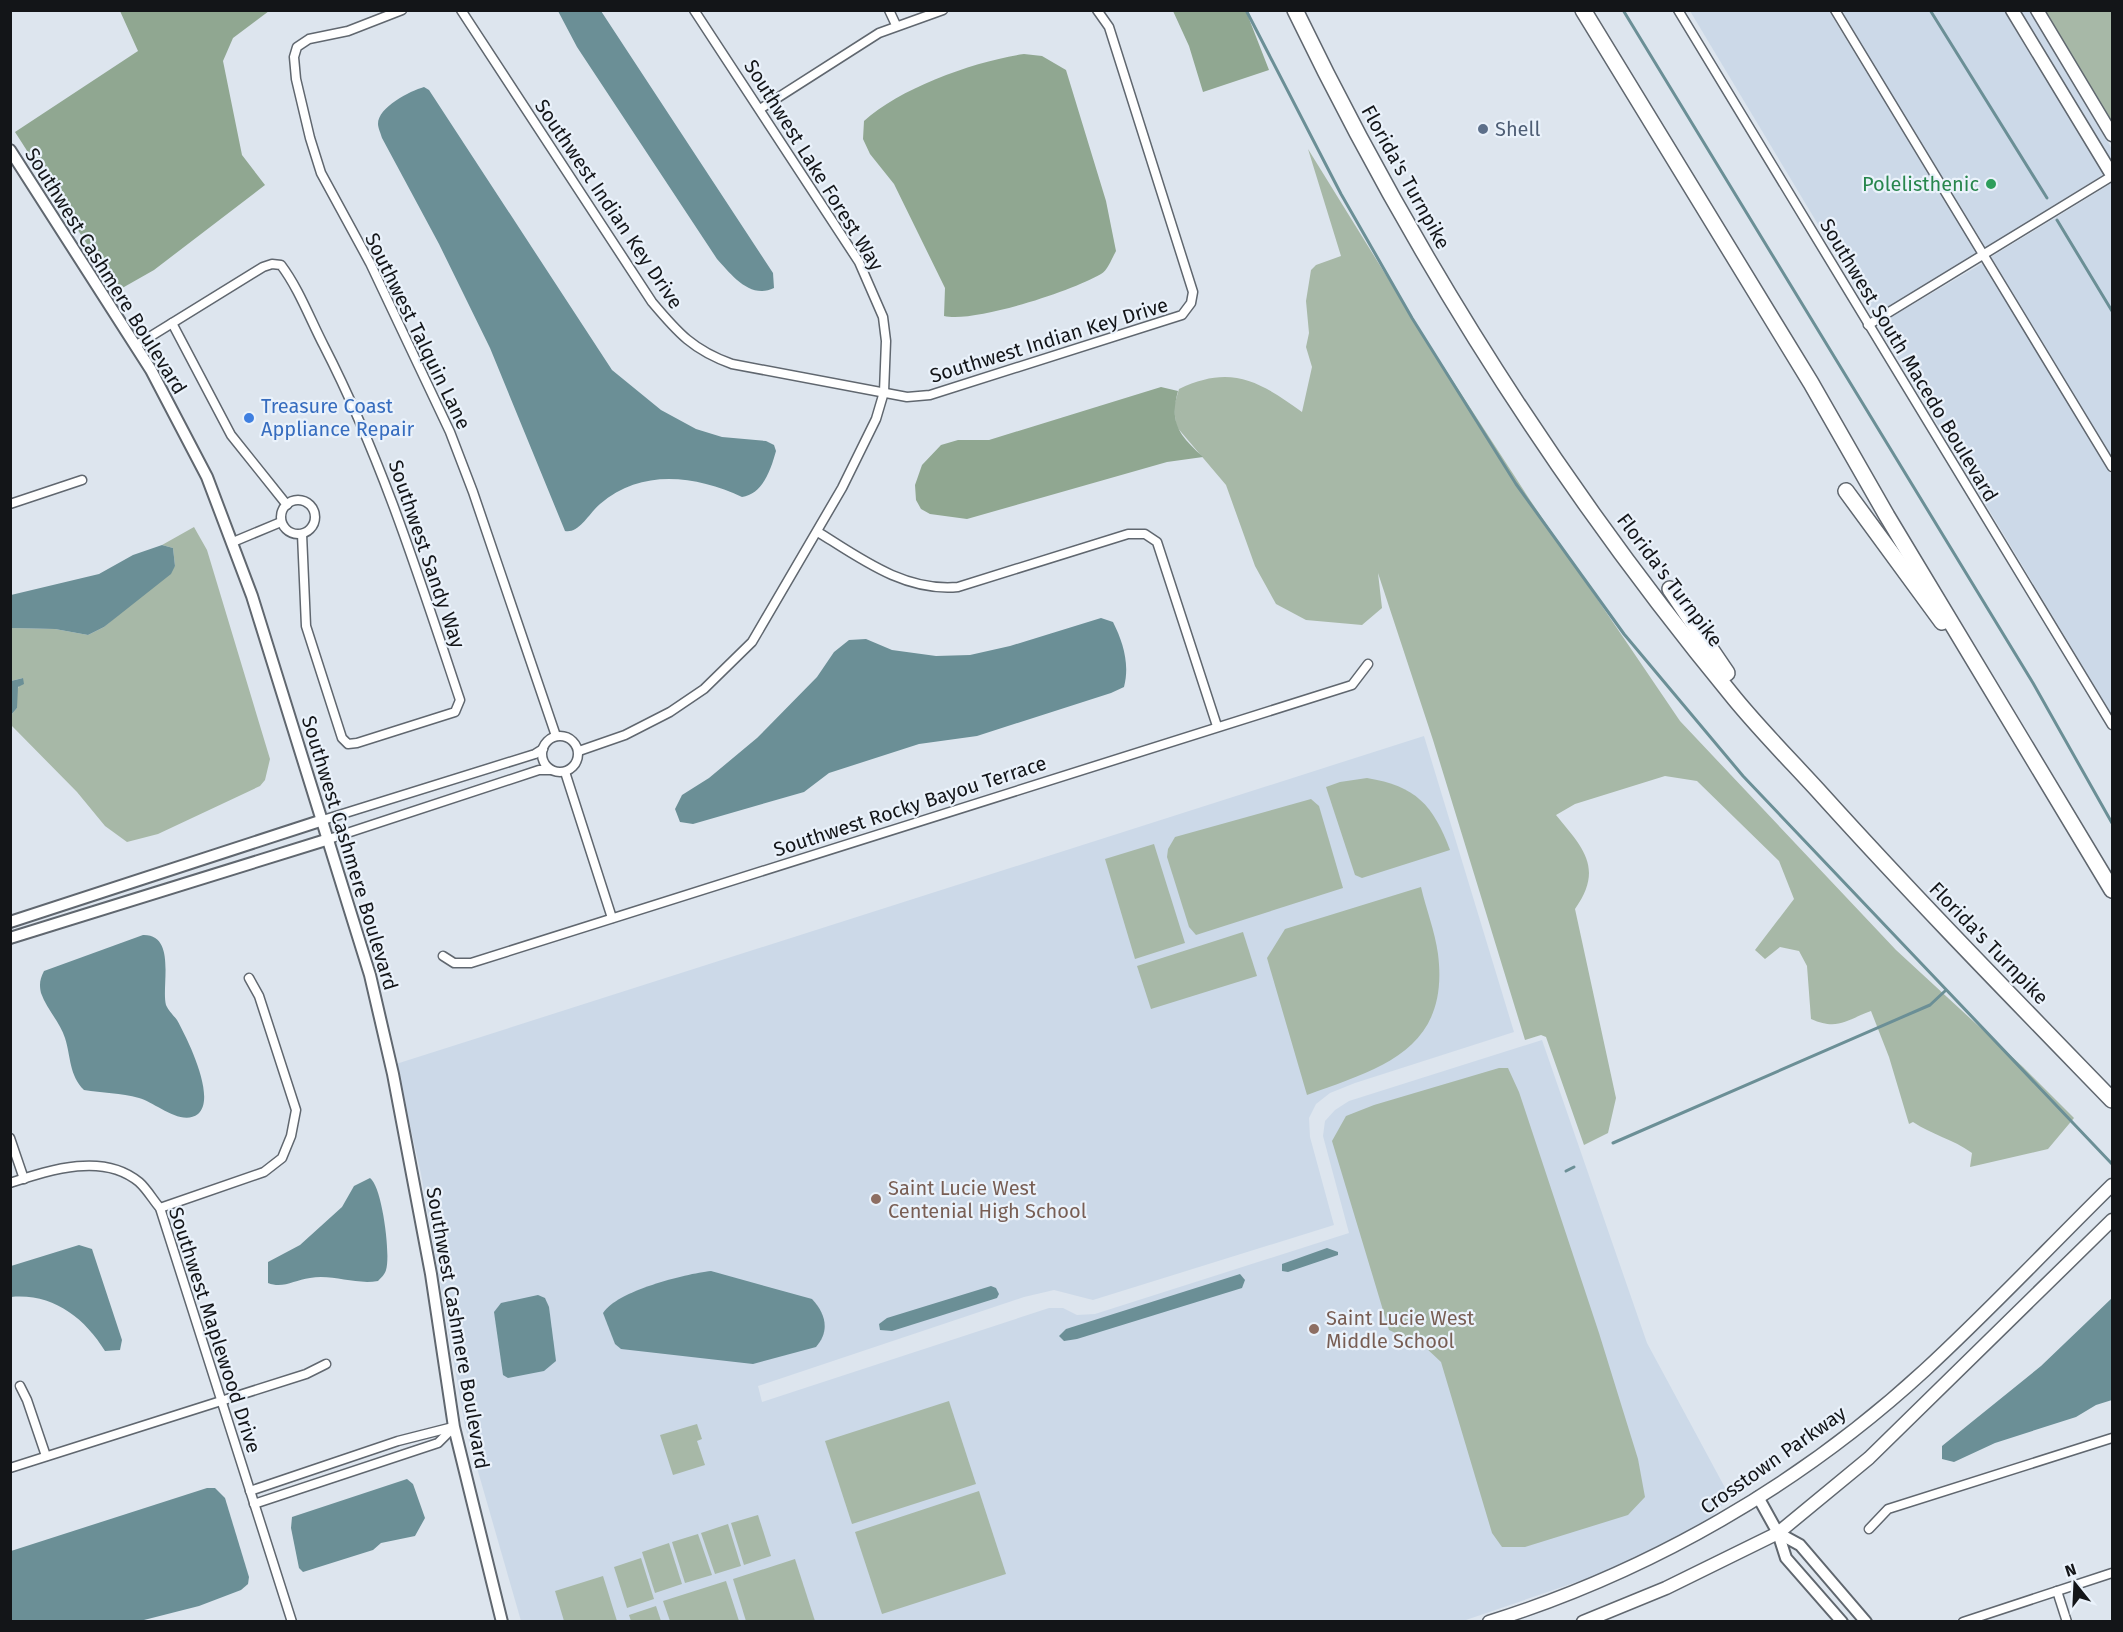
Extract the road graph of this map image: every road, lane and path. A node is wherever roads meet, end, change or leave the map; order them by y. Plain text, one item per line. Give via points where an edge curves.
1 (402, 10) edge
2 (461, 10) edge
3 (694, 10) edge
4 (889, 10) edge
5 (943, 10) edge
6 (1097, 10) edge
7 (1295, 10) edge
8 (1583, 10) edge
9 (1678, 10) edge
10 (1835, 10) edge
11 (2012, 10) edge
12 (2037, 10) edge
13 (897, 25) junction
14 (760, 109) junction
15 (2112, 135) edge
16 (10, 150) edge
17 (2112, 175) edge
18 (1984, 256) junction
19 (172, 323) junction
20 (1868, 325) junction
21 (135, 346) junction
22 (884, 392) junction
23 (2112, 467) edge
24 (82, 480) dead end
25 (1846, 491) dead end
26 (10, 504) edge
27 (287, 505) junction
28 (282, 522) junction
29 (818, 532) junction
30 (302, 534) junction
31 (233, 542) junction
32 (1670, 589) dead end
33 (1368, 664) dead end
34 (1988, 685) junction
35 (1217, 726) junction
36 (2112, 726) edge
37 (556, 736) junction
38 (1769, 736) junction
39 (543, 749) junction
40 (579, 752) junction
41 (550, 770) junction
42 (565, 772) junction
43 (456, 779) junction
44 (464, 794) junction
45 (323, 820) junction
46 (329, 839) junction
47 (2112, 890) edge
48 (612, 918) junction
49 (10, 922) edge
50 (10, 938) edge
51 (443, 956) dead end
52 (249, 978) dead end
53 (2112, 1100) edge
54 (10, 1138) edge
55 (24, 1179) junction
56 (10, 1183) edge
57 (2111, 1187) edge
58 (160, 1208) junction
59 (2112, 1220) edge
60 (326, 1364) dead end
61 (20, 1386) dead end
62 (221, 1402) junction
63 (454, 1427) junction
64 (2112, 1438) edge
65 (46, 1456) junction
66 (10, 1468) edge
67 (250, 1491) junction
68 (1758, 1497) junction
69 (254, 1504) junction
70 (1869, 1529) dead end
71 (1778, 1533) junction
72 (2112, 1574) edge
73 (2057, 1591) junction
74 (292, 1622) edge
75 (502, 1622) edge
76 (1489, 1622) edge
77 (1583, 1622) edge
78 (1842, 1622) edge
79 (1866, 1622) edge
80 (1963, 1622) edge
81 (2067, 1622) edge

1 - 37 street, Southwest Talquin Lane via 297,46 296,79 321,173 375,273 450,432
2 - 22 street, Southwest Indian Key Drive via 652,302 675,330 705,354 732,364
3 - 14 street, Southwest Lake Forest Way
4 - 13 street
5 - 13 street
6 - 22 street, Southwest Indian Key Drive via 1109,27 1193,292 1191,303 1182,315 951,390 907,397
7 - 38 highway, Florida's Turnpike via 1357,136 1516,403 1650,592 1737,702
8 - 34 highway via 1811,383
9 - 20 street, Southwest South Macedo Boulevard
10 - 18 street
11 - 17 main road
12 - 15 main road
13 - 14 street via 853,48
14 - 22 street, Southwest Lake Forest Way via 850,247 874,292 886,341
16 - 21 street, Southwest Cashmere Boulevard
17 - 18 street
18 - 20 street
18 - 23 street
19 - 21 street, Southwest Sandy Way
19 - 27 street via 231,435
19 - 30 street, Southwest Sandy Way via 263,267 281,265 367,436 400,521 460,700 454,712 357,744 348,744 342,738 306,626
20 - 36 street, Southwest South Macedo Boulevard
21 - 31 street, Southwest Cashmere Boulevard via 207,477
22 - 29 street, Southwest Lake Forest Way via 876,419
24 - 26 street
25 - 34 highway
27 - 28 street via 282,511
27 - 30 street via 299,501 313,509 314,524
28 - 30 street via 288,531
28 - 31 street
29 - 35 street via 872,566 936,589 958,588 1128,534 1145,534 1157,542
29 - 40 street, Southwest Lake Forest Way via 752,642 731,665 670,712
31 - 45 street, Southwest Cashmere Boulevard
32 - 38 highway
33 - 35 street, Southwest Rocky Bayou Terrace via 1352,685
34 - 47 highway
35 - 48 street, Southwest Rocky Bayou Terrace
37 - 39 street
37 - 40 street via 569,738
38 - 53 highway, Florida's Turnpike via 1913,895
39 - 41 street via 543,761
39 - 43 street
40 - 42 street via 574,766
41 - 42 street
41 - 44 street
42 - 48 street
43 - 44 street
43 - 45 street
44 - 46 street
45 - 46 street, Southwest Cashmere Boulevard
45 - 49 street
46 - 50 street
46 - 63 street, Southwest Cashmere Boulevard via 370,975 393,1074 431,1274
48 - 51 street, Southwest Rocky Bayou Terrace via 471,963 454,963
52 - 58 street via 259,996 296,1110 291,1136 282,1158 264,1172
54 - 55 street
55 - 56 street, Southwest Maplewood Drive
55 - 58 street, Southwest Maplewood Drive via 65,1167 111,1167 139,1182
57 - 68 main road, Crosstown Parkway via 1925,1370 1826,1452
58 - 62 street, Southwest Maplewood Drive
59 - 71 main road via 1869,1458
60 - 62 street
61 - 65 street
62 - 65 street
62 - 67 street, Southwest Maplewood Drive
63 - 67 street via 398,1441
63 - 69 street via 438,1443
63 - 75 street, Southwest Cashmere Boulevard
64 - 70 street via 1888,1509
65 - 66 street
67 - 69 street, Southwest Maplewood Drive
68 - 71 street
68 - 76 main road, Crosstown Parkway via 1710,1528 1633,1568
69 - 74 street, Southwest Maplewood Drive
71 - 77 main road via 1666,1588
71 - 78 street via 1785,1558
71 - 79 street via 1800,1545
72 - 73 street
73 - 80 street
73 - 81 street

